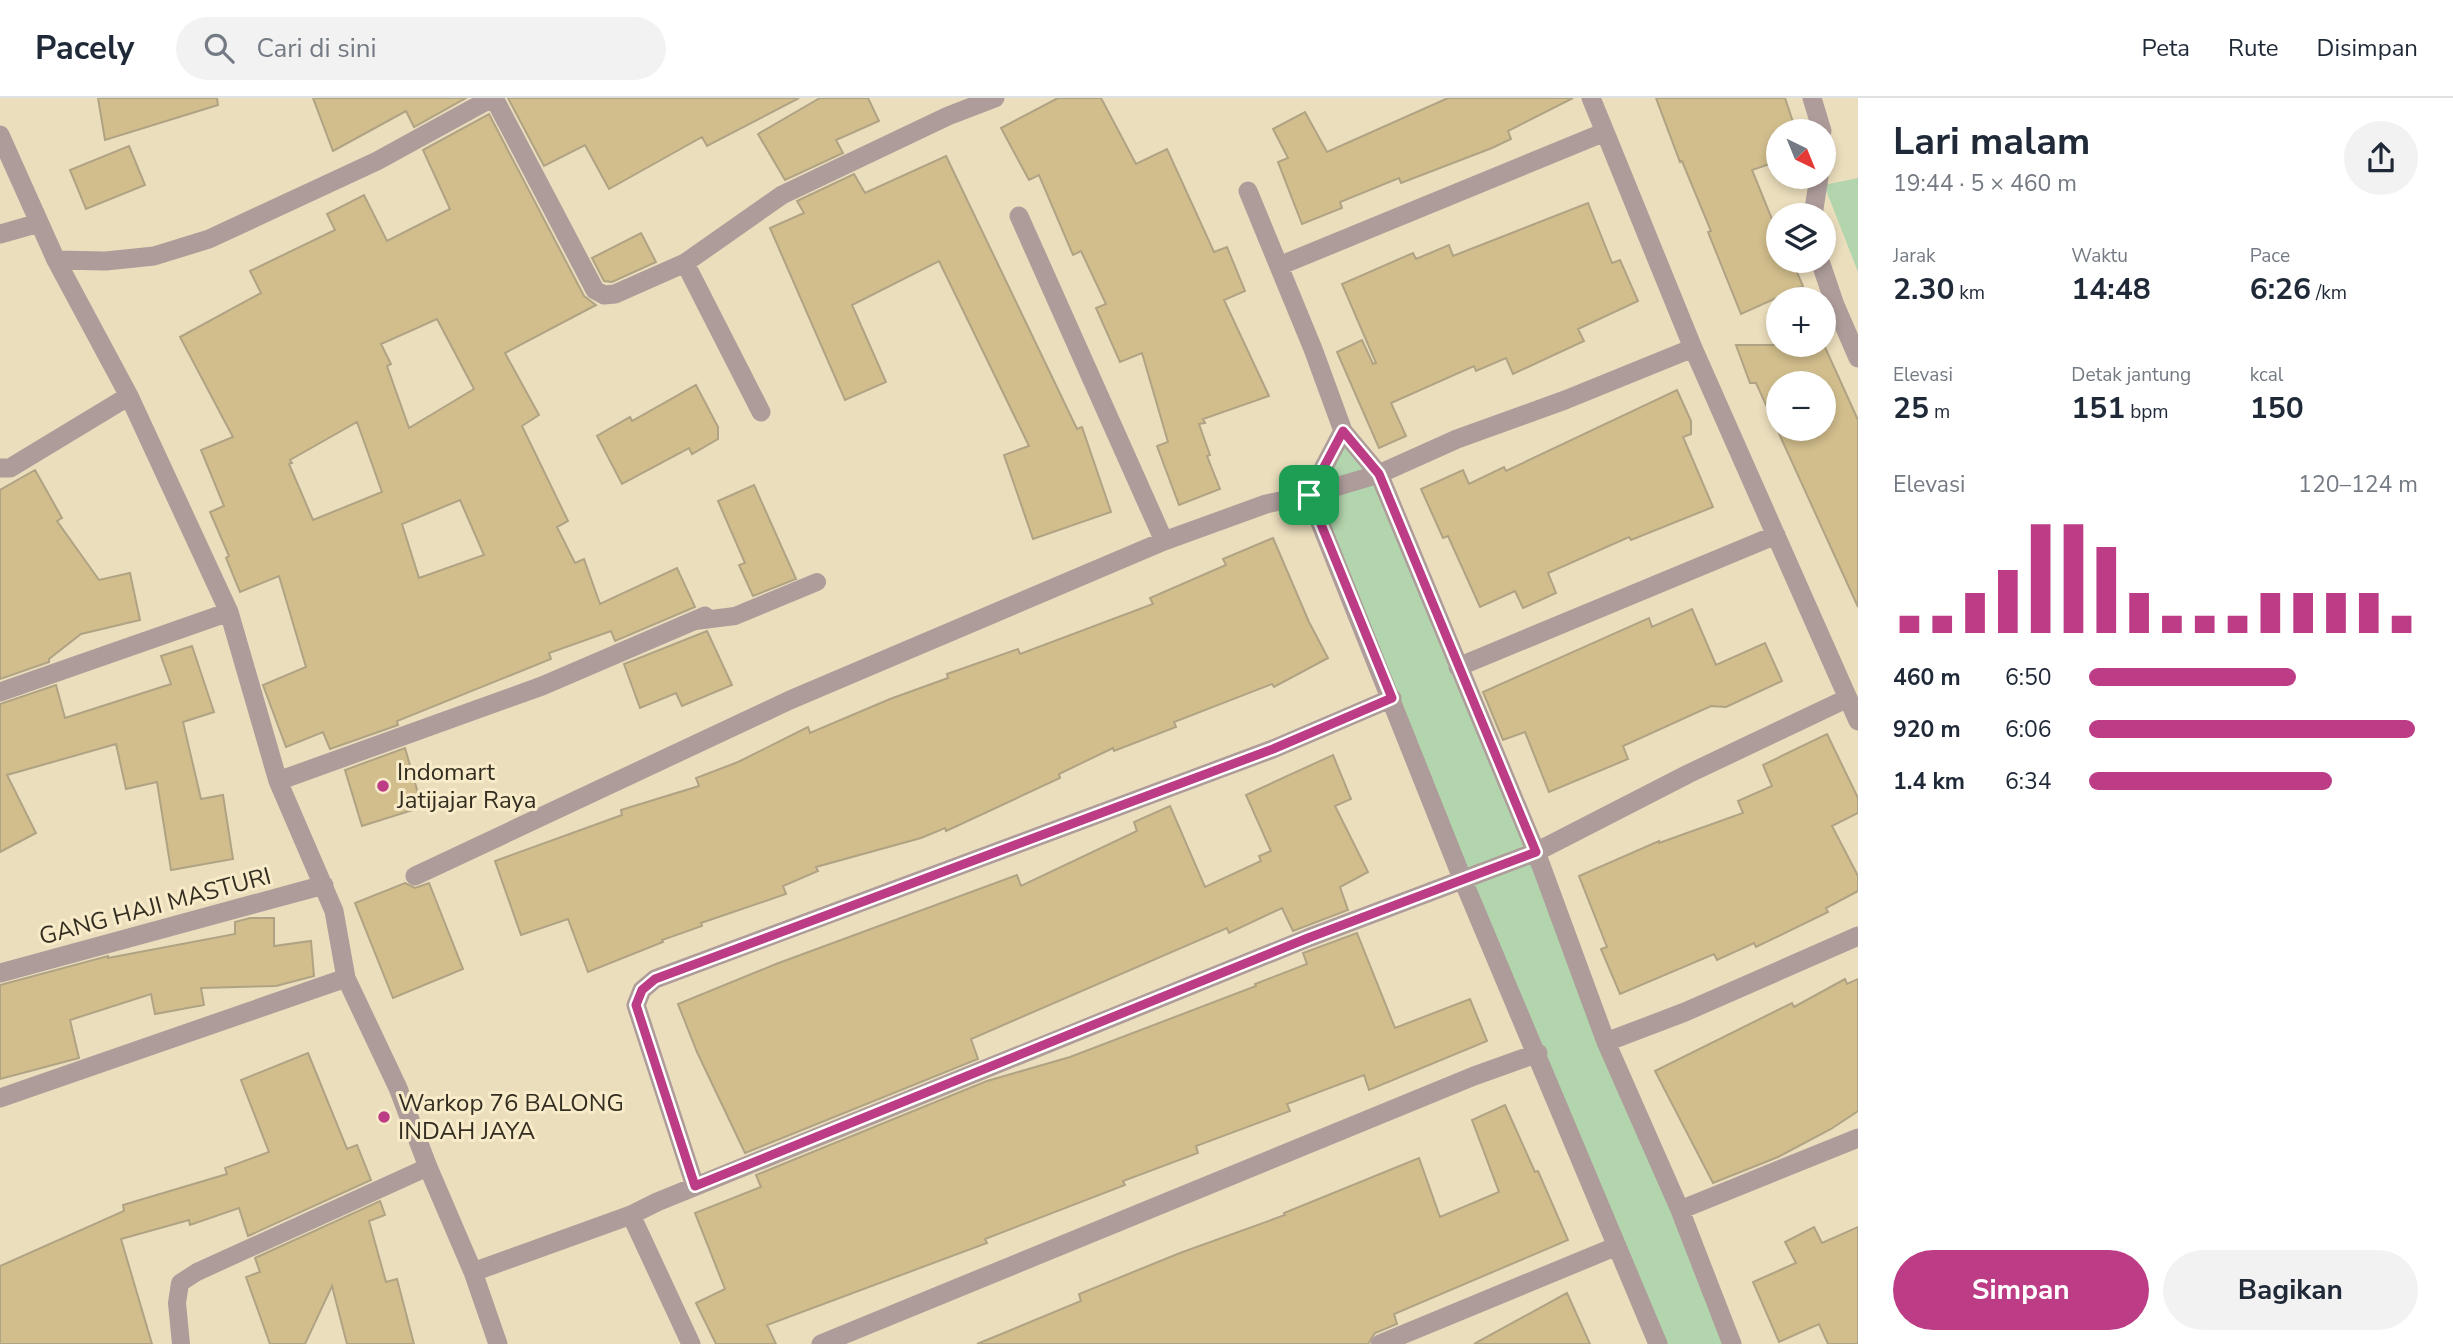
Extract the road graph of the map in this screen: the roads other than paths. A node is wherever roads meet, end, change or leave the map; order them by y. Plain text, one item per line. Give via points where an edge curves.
1 (493, 98) edge
2 (995, 98) edge
3 (1591, 98) edge
4 (1812, 98) edge
5 (1818, 119) edge
6 (1605, 132) junction
7 (0, 135) edge
8 (1248, 191) dead end
9 (1019, 216) dead end
10 (39, 223) junction
11 (0, 234) edge
12 (56, 260) junction
13 (685, 263) junction
14 (1279, 266) junction
15 (1824, 273) edge
16 (1693, 348) junction
17 (1858, 358) edge
18 (129, 396) junction
19 (761, 412) dead end
20 (1343, 431) junction
21 (0, 468) edge
22 (1379, 474) junction
23 (1309, 495) junction
24 (1776, 535) junction
25 (1164, 541) junction
26 (817, 582) dead end
27 (229, 612) junction
28 (700, 618) joint
29 (1458, 667) junction
30 (0, 692) edge
31 (1392, 698) junction
32 (1848, 698) junction
33 (1858, 721) edge
34 (278, 781) junction
35 (1536, 852) junction
36 (415, 876) dead end
37 (1462, 878) junction
38 (324, 885) junction
39 (1858, 936) edge
40 (0, 973) edge
41 (345, 978) junction
42 (1606, 1042) junction
43 (1538, 1053) junction
44 (0, 1098) edge
45 (1858, 1138) edge
46 (428, 1167) junction
47 (695, 1186) junction
48 (1681, 1210) junction
49 (631, 1215) junction
50 (1617, 1246) junction
51 (473, 1272) junction
52 (181, 1344) edge
53 (498, 1344) edge
54 (691, 1344) edge
55 (821, 1344) edge
56 (1380, 1344) edge
57 (1658, 1344) edge
58 (1732, 1344) edge

1 - 12 street via 377,161 209,239 154,256
1 - 13 street via 595,290 615,294
2 - 13 street via 782,195
3 - 6 street
4 - 5 street
6 - 14 street
6 - 16 street
7 - 10 street
8 - 14 street
9 - 25 street
10 - 11 street
10 - 12 street
12 - 18 street
13 - 19 street
14 - 20 street
15 - 17 street
16 - 22 street
16 - 24 street
18 - 21 street via 10,468
18 - 27 street
20 - 22 street
20 - 23 street
22 - 23 street
22 - 29 street
23 - 25 street via 1265,504
23 - 31 street
24 - 29 street
24 - 32 street
25 - 36 street via 790,700
26 - 28 lane via 734,617
27 - 30 street
27 - 34 street
28 - 34 street via 542,686
29 - 35 street
31 - 37 street
31 - 47 street via 1273,749 655,979 642,990 636,1005
32 - 33 street
32 - 35 street
34 - 38 street
35 - 37 street
35 - 42 street
37 - 43 street
37 - 47 street
38 - 40 street, GANG HAJI MASTURI
38 - 41 street via 334,911
39 - 42 street
41 - 44 street
41 - 46 street via 398,1088
42 - 48 street
43 - 50 street
43 - 55 street
45 - 48 street
46 - 51 street
46 - 52 lane via 180,1283
47 - 49 street
48 - 58 street
49 - 51 street
49 - 54 street
50 - 56 street
50 - 57 street
51 - 53 street

